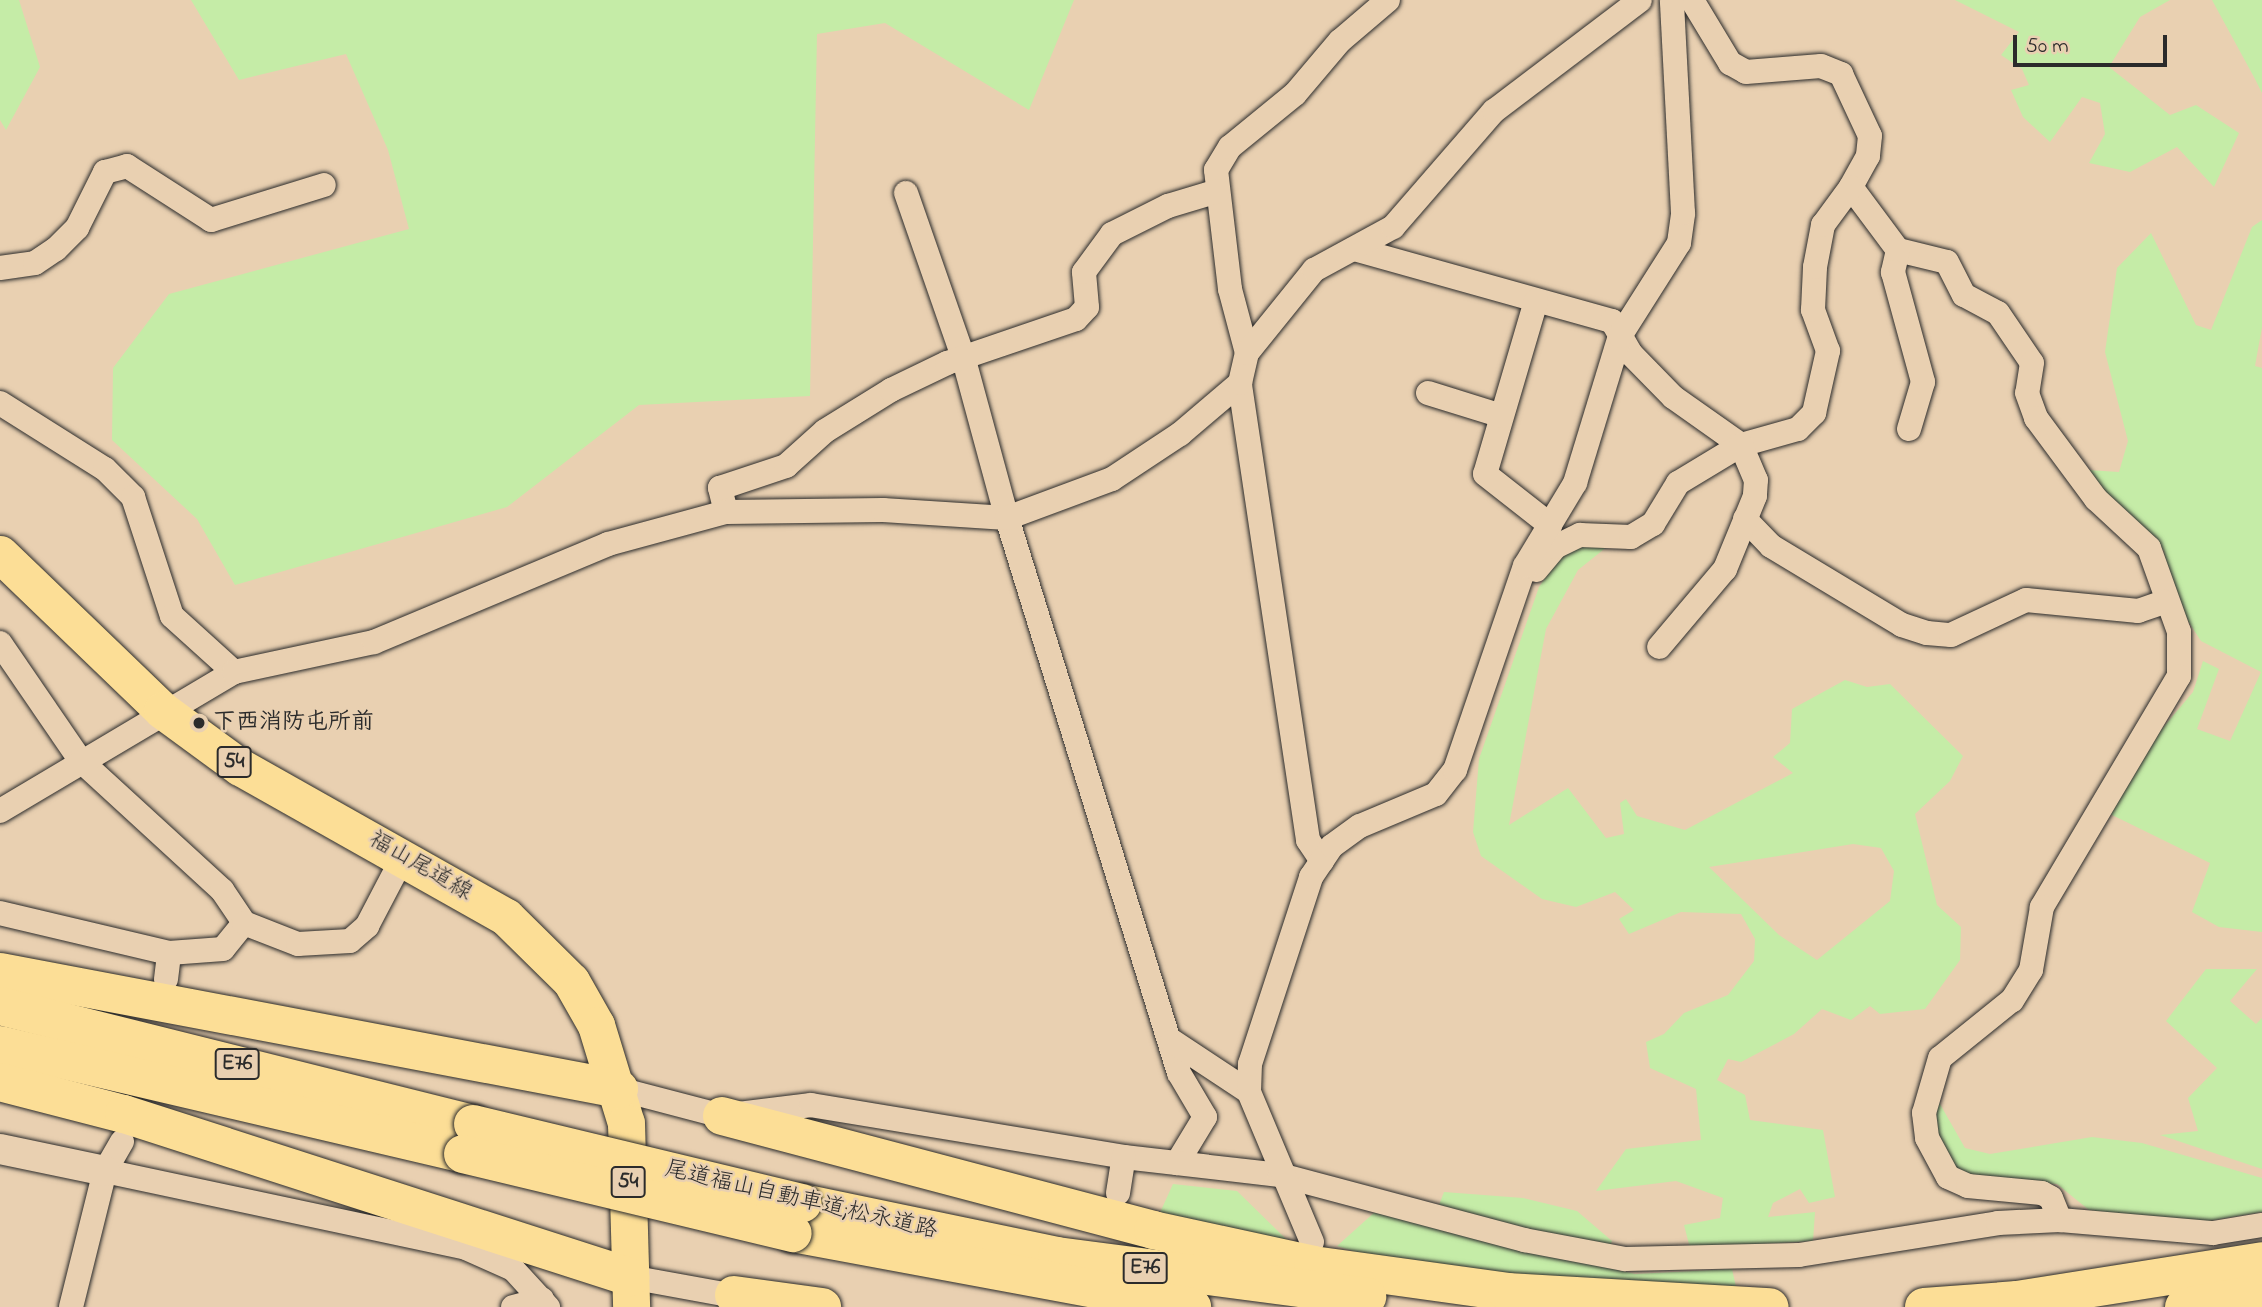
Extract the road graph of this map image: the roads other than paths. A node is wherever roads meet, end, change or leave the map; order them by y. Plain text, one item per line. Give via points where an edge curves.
1 (1388, 0) edge
2 (1640, 0) edge
3 (1672, 0) edge
4 (1692, 0) edge
5 (324, 185) dead end
6 (1851, 187) junction
7 (1218, 191) junction
8 (906, 193) dead end
9 (1353, 249) junction
10 (1898, 250) junction
11 (0, 268) edge
12 (1536, 301) junction
13 (1620, 336) junction
14 (1247, 353) junction
15 (964, 360) junction
16 (1240, 383) junction
17 (1428, 393) dead end
18 (0, 403) edge
19 (1502, 416) junction
20 (1909, 429) dead end
21 (1741, 445) junction
22 (726, 512) junction
23 (1007, 517) junction
24 (1745, 519) junction
25 (1550, 525) junction
26 (0, 554) edge
27 (1519, 586) junction
28 (2164, 602) junction
29 (0, 643) edge
30 (1659, 647) dead end
31 (234, 672) junction
32 (162, 710) junction
33 (80, 760) junction
34 (0, 811) edge
35 (403, 857) junction
36 (1322, 861) junction
37 (0, 913) edge
38 (244, 923) junction
39 (169, 953) junction
40 (0, 972) edge
41 (166, 979) dead end
42 (0, 1006) edge
43 (1172, 1041) junction
44 (0, 1045) edge
45 (0, 1082) edge
46 (619, 1089) junction
47 (1249, 1092) junction
48 (722, 1116) junction
49 (468, 1139) junction
50 (121, 1141) dead end
51 (0, 1149) edge
52 (1124, 1157) junction
53 (1177, 1163) junction
54 (105, 1171) junction
55 (1280, 1175) junction
56 (1118, 1192) dead end
57 (798, 1218) junction
58 (2060, 1220) junction
59 (2262, 1225) edge
60 (1312, 1242) dead end
61 (2262, 1261) edge
62 (631, 1292) edge
63 (2262, 1293) edge
64 (734, 1295) junction
65 (545, 1303) edge
66 (71, 1307) edge
67 (513, 1307) edge
68 (776, 1307) edge
69 (822, 1307) edge
70 (1192, 1307) edge
71 (1491, 1307) edge
72 (1770, 1307) edge
73 (1924, 1307) edge
74 (2184, 1307) edge

1 - 7 street via 1340,41 1295,94 1230,147 1216,170
2 - 9 street via 1494,111 1419,202 1393,227
3 - 13 street via 1683,213 1679,243
4 - 6 street via 1730,63 1746,72 1821,66 1841,74 1870,136 1868,156
5 - 11 street via 211,220 127,166 105,172 77,228 55,249 35,263
6 - 10 street
6 - 21 street via 1823,225 1815,267 1813,310 1828,351 1814,413 1798,429
7 - 14 street via 1230,289
7 - 15 street via 1168,206 1112,234 1084,272 1087,307 1076,319
8 - 15 street
9 - 12 street
9 - 14 street via 1314,270
10 - 20 street via 1893,272 1923,382
10 - 28 street via 1947,262 1964,295 1998,313 2032,363 2027,393 2036,418 2096,499 2149,548
12 - 13 street via 1612,321
12 - 19 street
13 - 21 street via 1673,397
13 - 25 street via 1575,484
14 - 16 street
15 - 22 street via 891,390 825,431 786,466 720,488
15 - 23 street
16 - 23 street via 1180,434 1112,479
16 - 36 street via 1308,840
17 - 19 street
18 - 31 street via 105,469 133,497 172,616
19 - 25 street via 1485,474
21 - 24 street via 1756,480
21 - 27 street via 1678,483 1653,524 1631,537 1580,535 1555,547 1526,586
22 - 23 street via 883,510
22 - 31 street via 608,544 374,642
23 - 43 street
24 - 28 street via 1771,546 1902,625 1927,633 1951,635 2026,600 2138,611
24 - 30 street via 1724,569
25 - 27 street
26 - 32 main road, 福山尾道線 / 54
27 - 36 street via 1455,770 1436,794 1360,826
28 - 58 street via 2179,632 2179,676 2042,907 2031,970 2012,1000 1940,1058 1924,1113 1927,1138 1948,1177 1968,1186 2042,1193 2051,1198
29 - 33 street
31 - 32 street
32 - 33 street
32 - 35 main road, 福山尾道線 / 54 via 240,767
33 - 34 street
33 - 38 street via 222,890
35 - 38 street via 367,926 350,941 298,943
35 - 46 main road, 福山尾道線 / 54 via 506,917 540,946 571,981 596,1025
36 - 47 street via 1311,877 1250,1064
37 - 39 street
38 - 39 street via 223,949
39 - 41 street
40 - 46 highway
42 - 49 highway, 尾道福山自動車道;松永道路 / E76
43 - 47 street
43 - 53 street via 1179,1073 1205,1118
44 - 49 highway, 尾道福山自動車道;松永道路 / E76
45 - 62 highway via 124,1114
46 - 48 street
46 - 62 main road, 福山尾道線 / 54 via 626,1123
47 - 55 street
48 - 52 street via 811,1105
48 - 72 highway via 1153,1230 1313,1265 1507,1292
49 - 57 highway, 尾道福山自動車道;松永道路 / E76, bridge
50 - 54 street
51 - 54 street
52 - 53 street
52 - 56 street
53 - 55 street
54 - 65 street via 466,1248 513,1269
54 - 66 street
55 - 58 street via 1524,1241 1625,1259 1799,1255 1998,1223
55 - 60 street
57 - 70 highway, 尾道福山自動車道;松永道路 / E76
57 - 71 highway, 尾道福山自動車道;松永道路 / E76 via 1314,1292
58 - 59 street via 2213,1233
61 - 73 highway via 2017,1300
62 - 64 street
63 - 74 highway
64 - 68 street
64 - 69 highway
65 - 67 street

